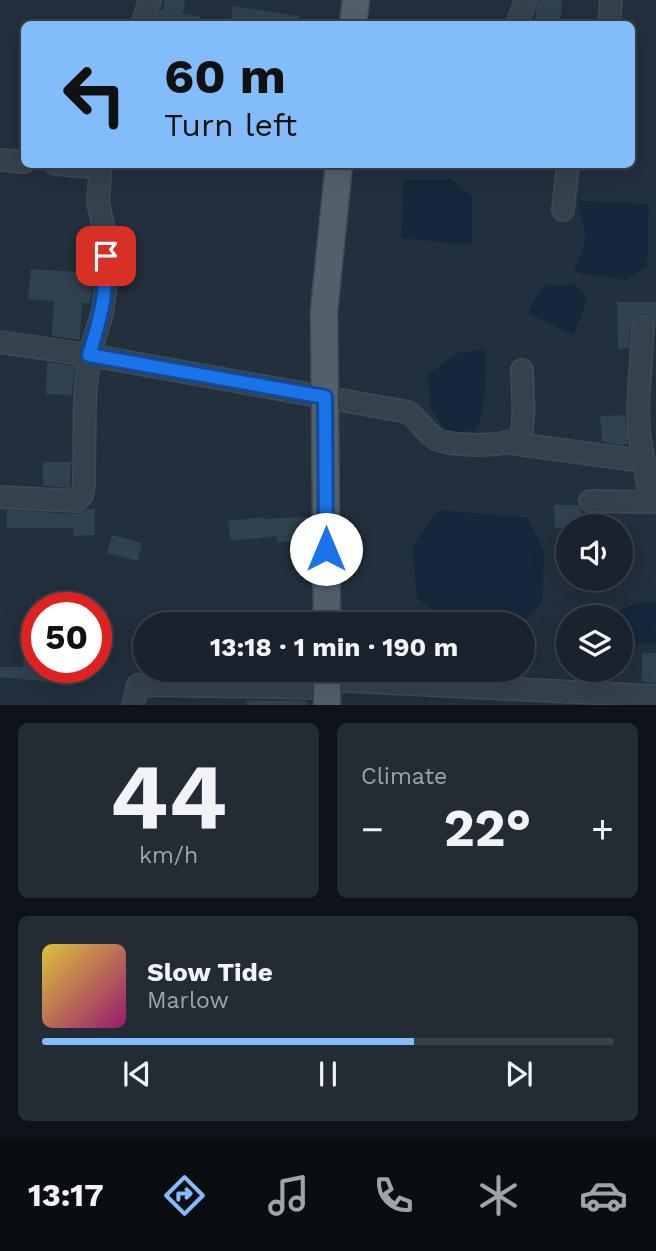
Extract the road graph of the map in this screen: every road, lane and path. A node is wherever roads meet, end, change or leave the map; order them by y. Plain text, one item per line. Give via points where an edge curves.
1 (150, 0) edge
2 (356, 0) edge
3 (526, 0) edge
4 (611, 0) edge
5 (143, 21) edge
6 (353, 21) edge
7 (518, 21) edge
8 (609, 21) edge
9 (0, 160) edge
10 (21, 162) edge
11 (101, 168) edge
12 (339, 168) edge
13 (568, 168) edge
14 (564, 210) dead end
15 (643, 327) dead end
16 (0, 342) edge
17 (89, 355) junction
18 (522, 370) dead end
19 (325, 397) junction
20 (510, 443) junction
21 (643, 461) junction
22 (0, 497) edge
23 (590, 500) dead end
24 (653, 502) edge
25 (327, 612) edge
26 (327, 686) edge
27 (656, 696) edge
28 (133, 705) edge

1 - 5 street
2 - 6 main road
3 - 7 street
4 - 8 street
9 - 10 street
11 - 17 street via 98,202 107,276 102,314
12 - 19 main road via 324,311
13 - 14 street
15 - 21 street via 638,407
16 - 17 street
17 - 19 street
17 - 22 street via 82,495 76,501
18 - 20 street via 523,428 519,438
19 - 20 street via 408,412 444,443
19 - 25 main road
20 - 21 street
21 - 24 street
23 - 24 street
26 - 27 street
26 - 28 street via 138,685

